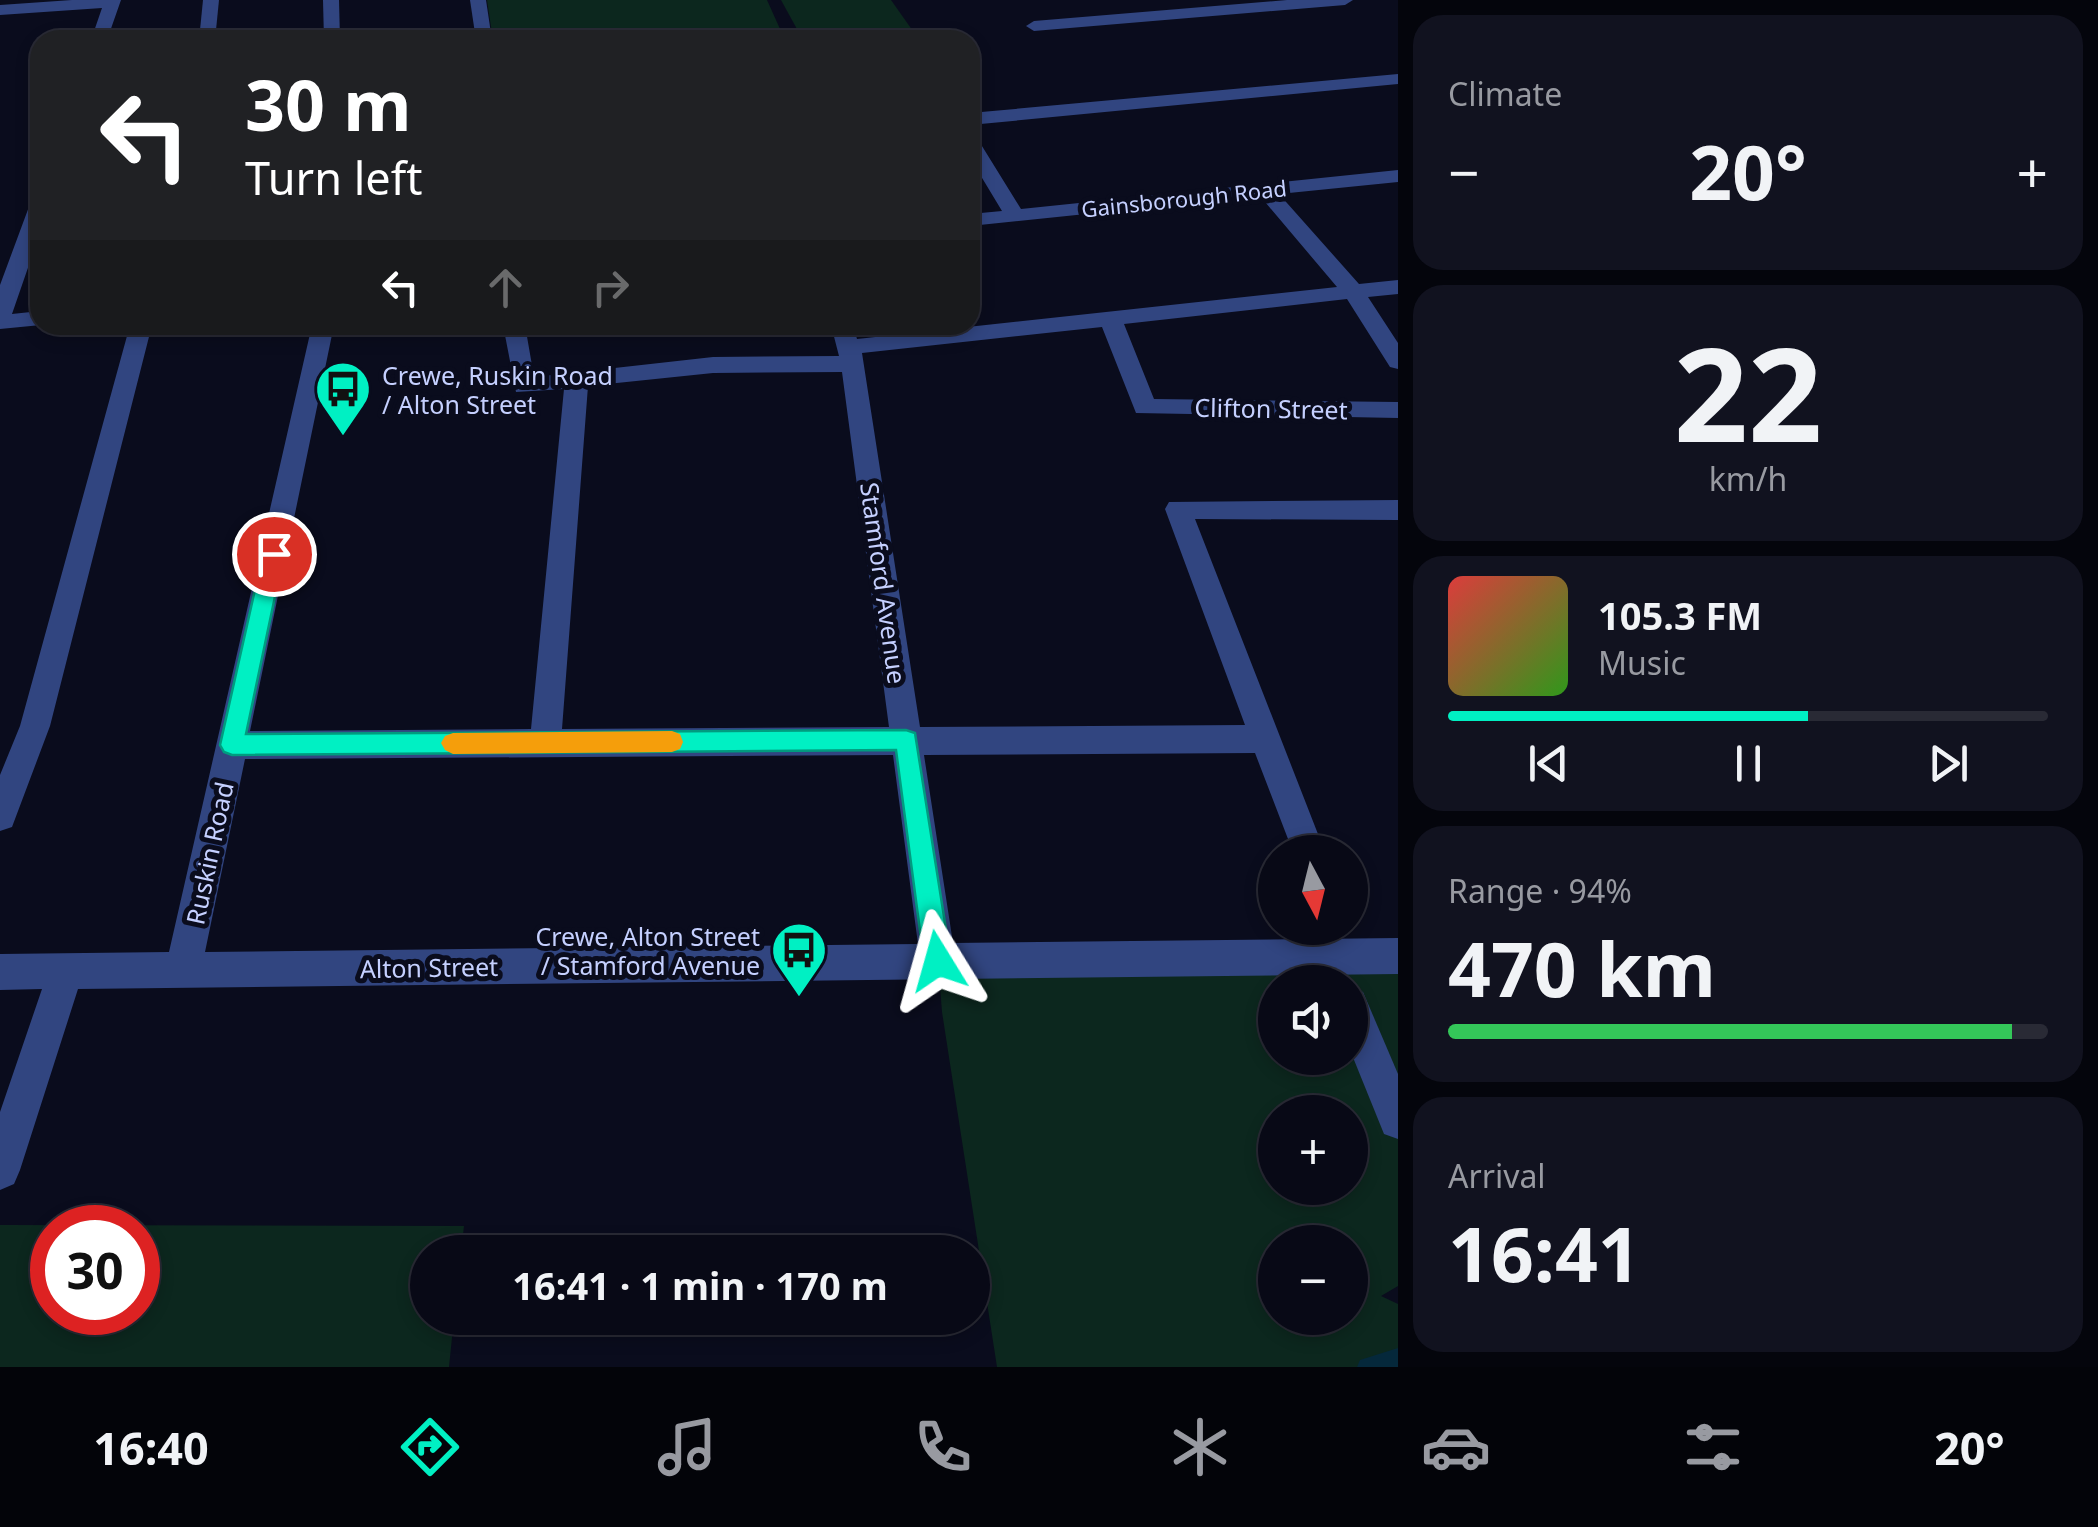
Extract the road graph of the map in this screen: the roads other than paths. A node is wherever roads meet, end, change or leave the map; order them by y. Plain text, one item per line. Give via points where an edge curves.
1 (211, 0) edge
2 (331, 0) edge
3 (478, 0) edge
4 (1345, 0) edge
5 (113, 1) edge
6 (1, 5) edge
7 (1034, 26) dead end
8 (103, 30) edge
9 (207, 30) edge
10 (332, 30) edge
11 (482, 30) edge
12 (1398, 79) edge
13 (980, 118) edge
14 (980, 158) edge
15 (1398, 176) edge
16 (1264, 190) junction
17 (1015, 215) junction
18 (980, 219) edge
19 (30, 233) edge
20 (1398, 287) edge
21 (1352, 290) junction
22 (30, 318) edge
23 (0, 319) edge
24 (1111, 320) junction
25 (980, 332) edge
26 (138, 335) edge
27 (321, 335) edge
28 (516, 335) edge
29 (953, 335) edge
30 (848, 345) edge
31 (1398, 361) edge
32 (577, 379) junction
33 (1398, 410) edge
34 (1398, 510) edge
35 (1264, 738) junction
36 (906, 740) junction
37 (545, 742) junction
38 (232, 745) junction
39 (0, 816) edge
40 (1303, 835) edge
41 (1340, 956) edge
42 (1398, 956) edge
43 (938, 961) junction
44 (183, 970) junction
45 (0, 972) edge
46 (66, 972) junction
47 (1368, 1048) edge
48 (1398, 1120) edge
49 (0, 1170) edge

1 - 9 street
2 - 10 street
3 - 11 street
4 - 7 street
5 - 6 street
5 - 8 street
12 - 13 street
14 - 17 street
15 - 16 street, Gainsborough Road
16 - 17 street, Gainsborough Road
16 - 21 street
17 - 18 street, Gainsborough Road
19 - 23 street
20 - 21 street
21 - 24 street
21 - 31 street
22 - 23 street
24 - 25 street
24 - 33 street, Clifton Street via 1144,407
26 - 39 street via 34,726
27 - 38 street, Ruskin Road
28 - 32 street via 524,386
29 - 30 street
30 - 32 street
30 - 36 street, Stamford Avenue
32 - 37 street
34 - 35 street via 1178,509
35 - 36 street
35 - 40 street
36 - 37 street
36 - 43 street, Stamford Avenue
37 - 38 street
38 - 44 street, Ruskin Road
41 - 42 street, Alton Street
41 - 43 street, Alton Street
43 - 44 street, Alton Street
44 - 46 street, Alton Street
45 - 46 street, Alton Street
46 - 49 street
47 - 48 street

